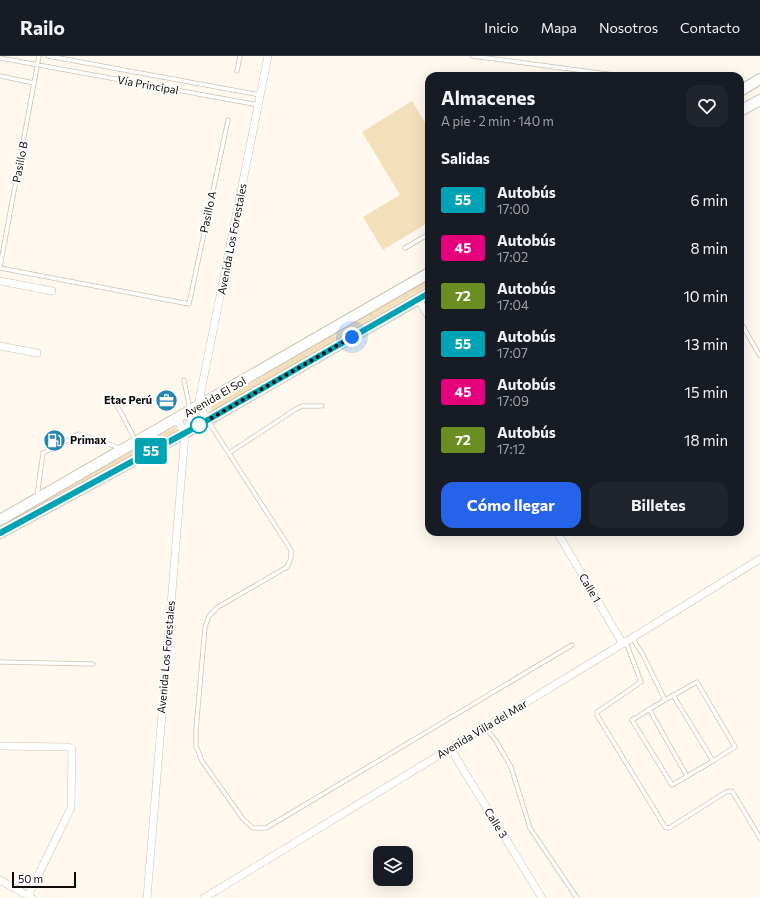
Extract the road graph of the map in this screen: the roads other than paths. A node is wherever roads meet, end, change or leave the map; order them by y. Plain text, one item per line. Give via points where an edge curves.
1 (39, 56) edge
2 (48, 56) edge
3 (240, 56) edge
4 (268, 56) edge
5 (472, 56) edge
6 (0, 58) edge
7 (38, 65) junction
8 (237, 71) dead end
9 (586, 72) edge
10 (0, 76) edge
11 (760, 79) edge
12 (34, 83) junction
13 (744, 89) edge
14 (260, 95) junction
15 (760, 100) edge
16 (259, 105) junction
17 (744, 109) edge
18 (228, 120) dead end
19 (425, 236) edge
20 (405, 248) dead end
21 (0, 268) edge
22 (425, 275) edge
23 (0, 280) edge
24 (52, 290) dead end
25 (425, 295) edge
26 (418, 299) junction
27 (425, 310) edge
28 (744, 328) edge
29 (0, 346) edge
30 (37, 352) dead end
31 (760, 356) edge
32 (184, 380) dead end
33 (110, 397) dead end
34 (322, 406) dead end
35 (194, 408) junction
36 (177, 419) junction
37 (208, 420) junction
38 (185, 433) junction
39 (74, 436) dead end
40 (68, 440) dead end
41 (136, 442) junction
42 (60, 444) dead end
43 (53, 448) dead end
44 (123, 450) junction
45 (230, 453) junction
46 (37, 498) junction
47 (0, 520) edge
48 (0, 533) edge
49 (559, 536) edge
50 (760, 559) edge
51 (627, 641) junction
52 (572, 645) dead end
53 (0, 662) edge
54 (93, 664) dead end
55 (673, 695) junction
56 (665, 700) junction
57 (649, 709) junction
58 (485, 727) junction
59 (0, 746) edge
60 (450, 748) junction
61 (713, 760) junction
62 (687, 776) junction
63 (760, 838) edge
64 (0, 880) edge
65 (30, 897) edge
66 (147, 898) edge
67 (204, 898) edge
68 (542, 898) edge
69 (577, 898) edge

1 - 7 lane, Pasillo B
2 - 14 lane
3 - 8 lane
4 - 14 street, Avenida Los Forestales
5 - 9 lane
6 - 7 lane, Vía Principal
7 - 12 lane, Pasillo B
7 - 16 lane, Vía Principal
10 - 12 lane
11 - 13 main road
12 - 21 lane, Pasillo B
14 - 16 street, Avenida Los Forestales
15 - 17 main road
16 - 35 street, Avenida Los Forestales
18 - 21 lane, Pasillo A via 189,304
19 - 20 lane
22 - 35 main road, Avenida El Sol
23 - 24 street
25 - 26 main road, Avenida El Sol
26 - 27 street
26 - 37 main road, Avenida El Sol
28 - 31 lane
29 - 30 street
32 - 35 lane
33 - 41 lane via 116,403
34 - 45 lane via 302,406 296,409
35 - 36 main road, Avenida El Sol
35 - 37 street
35 - 38 street, Avenida Los Forestales
36 - 38 street
36 - 41 main road, Avenida El Sol
37 - 38 main road, Avenida El Sol
37 - 45 lane
38 - 48 main road, Avenida El Sol
38 - 66 street, Avenida Los Forestales
39 - 44 lane via 79,434
40 - 42 lane
41 - 44 main road, Avenida El Sol
43 - 46 lane via 43,453
44 - 46 main road, Avenida El Sol
45 - 52 lane via 291,550 287,567 218,607 209,616 205,627 196,746 202,760 252,828 266,828
46 - 47 main road, Avenida El Sol
49 - 51 street, Calle 1
50 - 51 street, Avenida Villa del Mar
51 - 56 lane via 642,653
51 - 58 street, Avenida Villa del Mar
51 - 63 lane via 641,682 597,715 665,826 668,828 726,792 732,792
53 - 54 lane
55 - 56 lane
55 - 61 lane
55 - 61 lane via 697,682 735,747
56 - 57 lane
57 - 62 lane
57 - 62 lane via 632,720 672,785
58 - 60 street, Avenida Villa del Mar
58 - 69 lane via 496,740 511,767 530,828
59 - 65 street via 72,749 71,808
60 - 67 street, Avenida Villa del Mar
60 - 68 street, Calle 3
61 - 62 lane
64 - 65 street

